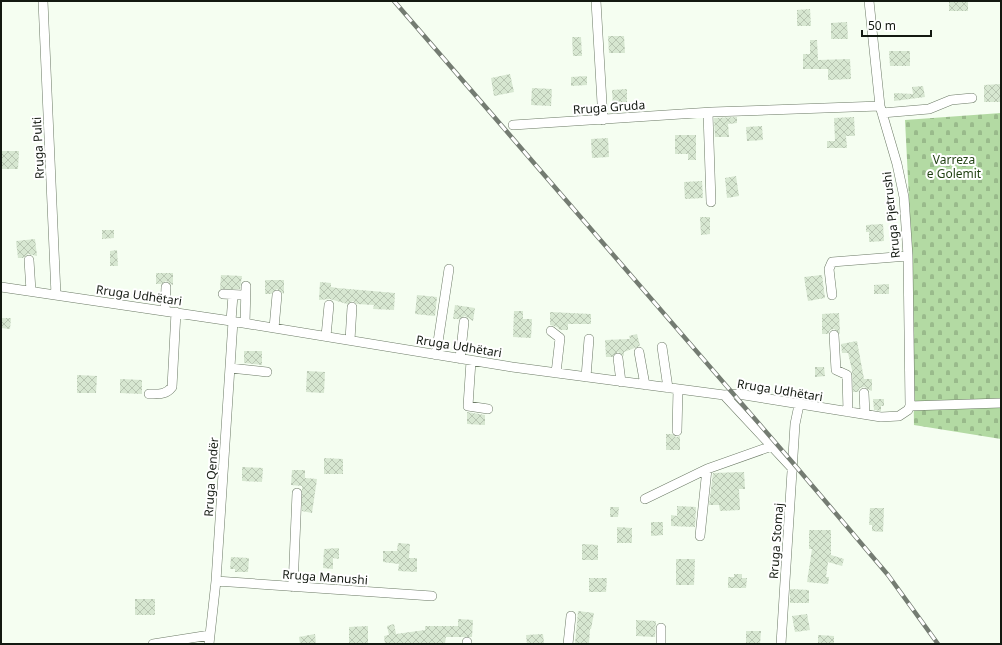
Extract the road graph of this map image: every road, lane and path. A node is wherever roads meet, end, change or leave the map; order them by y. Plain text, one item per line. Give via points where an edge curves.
1 (43, 1) edge
2 (596, 1) edge
3 (869, 1) edge
4 (972, 98) dead end
5 (881, 110) junction
6 (708, 113) junction
7 (603, 120) junction
8 (513, 126) dead end
9 (711, 202) dead end
10 (908, 256) junction
11 (29, 260) dead end
12 (449, 269) dead end
13 (1, 286) edge
14 (246, 286) dead end
15 (166, 287) dead end
16 (31, 291) junction
17 (56, 295) junction
18 (233, 295) dead end
19 (277, 295) dead end
20 (832, 295) dead end
21 (329, 305) dead end
22 (352, 307) dead end
23 (165, 311) junction
24 (176, 312) junction
25 (232, 321) junction
26 (464, 322) dead end
27 (245, 323) junction
28 (274, 328) junction
29 (551, 331) dead end
30 (834, 335) dead end
31 (326, 336) junction
32 (589, 339) dead end
33 (350, 340) junction
34 (662, 347) dead end
35 (639, 352) dead end
36 (436, 355) junction
37 (618, 358) dead end
38 (460, 359) junction
39 (471, 360) junction
40 (230, 368) junction
41 (267, 372) dead end
42 (556, 373) junction
43 (586, 377) junction
44 (621, 382) junction
45 (645, 385) junction
46 (668, 388) junction
47 (678, 389) junction
48 (864, 393) dead end
49 (149, 394) dead end
50 (724, 395) junction
51 (1001, 403) edge
52 (799, 405) junction
53 (912, 406) junction
54 (488, 409) dead end
55 (848, 412) junction
56 (865, 414) junction
57 (677, 431) dead end
58 (772, 446) junction
59 (706, 469) junction
60 (793, 469) junction
61 (297, 493) dead end
62 (645, 499) dead end
63 (700, 536) dead end
64 (216, 581) junction
65 (293, 587) junction
66 (432, 596) dead end
67 (571, 616) dead end
68 (662, 628) dead end
69 (210, 639) edge
70 (153, 644) edge
71 (568, 644) edge
72 (661, 644) edge
73 (781, 644) edge

1 - 17 street, Rruga Pulti
2 - 7 street
3 - 5 street, Rruga Pjetrushi
4 - 5 street, Rruga Gruda via 951,100 929,109
5 - 6 street, Rruga Gruda
5 - 10 street, Rruga Pjetrushi via 904,197
6 - 7 street, Rruga Gruda
6 - 9 street
7 - 8 street, Rruga Gruda
10 - 20 street via 832,262 829,269
10 - 53 street, Rruga Pjetrushi
11 - 16 street
12 - 36 street
13 - 16 street, Rruga Udhëtari
14 - 27 street
15 - 23 street
16 - 17 street, Rruga Udhëtari
17 - 23 street, Rruga Udhëtari
18 - 25 street, Rruga Qendër
19 - 28 street
21 - 31 street
22 - 33 street
23 - 24 street, Rruga Udhëtari
24 - 25 street, Rruga Udhëtari
24 - 49 street via 172,387 164,394
25 - 27 street, Rruga Udhëtari
25 - 40 street, Rruga Qendër
26 - 38 street
27 - 28 street, Rruga Udhëtari
28 - 31 street, Rruga Udhëtari
29 - 42 street via 560,338
30 - 55 street via 836,370 847,375
31 - 33 street, Rruga Udhëtari
32 - 43 street
33 - 36 street, Rruga Udhëtari
34 - 46 street
35 - 45 street
36 - 38 street, Rruga Udhëtari
37 - 44 street
38 - 39 street, Rruga Udhëtari
39 - 42 street, Rruga Udhëtari
39 - 54 street via 468,406
40 - 41 street
40 - 64 street, Rruga Qendër
42 - 43 street, Rruga Udhëtari
43 - 44 street, Rruga Udhëtari
44 - 45 street, Rruga Udhëtari
45 - 46 street, Rruga Udhëtari
46 - 47 street, Rruga Udhëtari
47 - 50 street, Rruga Udhëtari
47 - 57 street
48 - 56 street
50 - 52 street, Rruga Udhëtari via 738,394
50 - 58 street
51 - 53 street
52 - 55 street, Rruga Udhëtari
52 - 60 street, Rruga Stomaj via 795,424
53 - 56 street, Rruga Udhëtari via 905,413 893,417
55 - 56 street, Rruga Udhëtari
58 - 59 street
58 - 60 street
59 - 62 street
59 - 63 street
60 - 73 street, Rruga Stomaj
61 - 65 street
64 - 65 street, Rruga Manushi
64 - 69 street, Rruga Qendër
65 - 66 street, Rruga Manushi
67 - 71 street
68 - 72 street
69 - 70 street, Rruga Qendër

